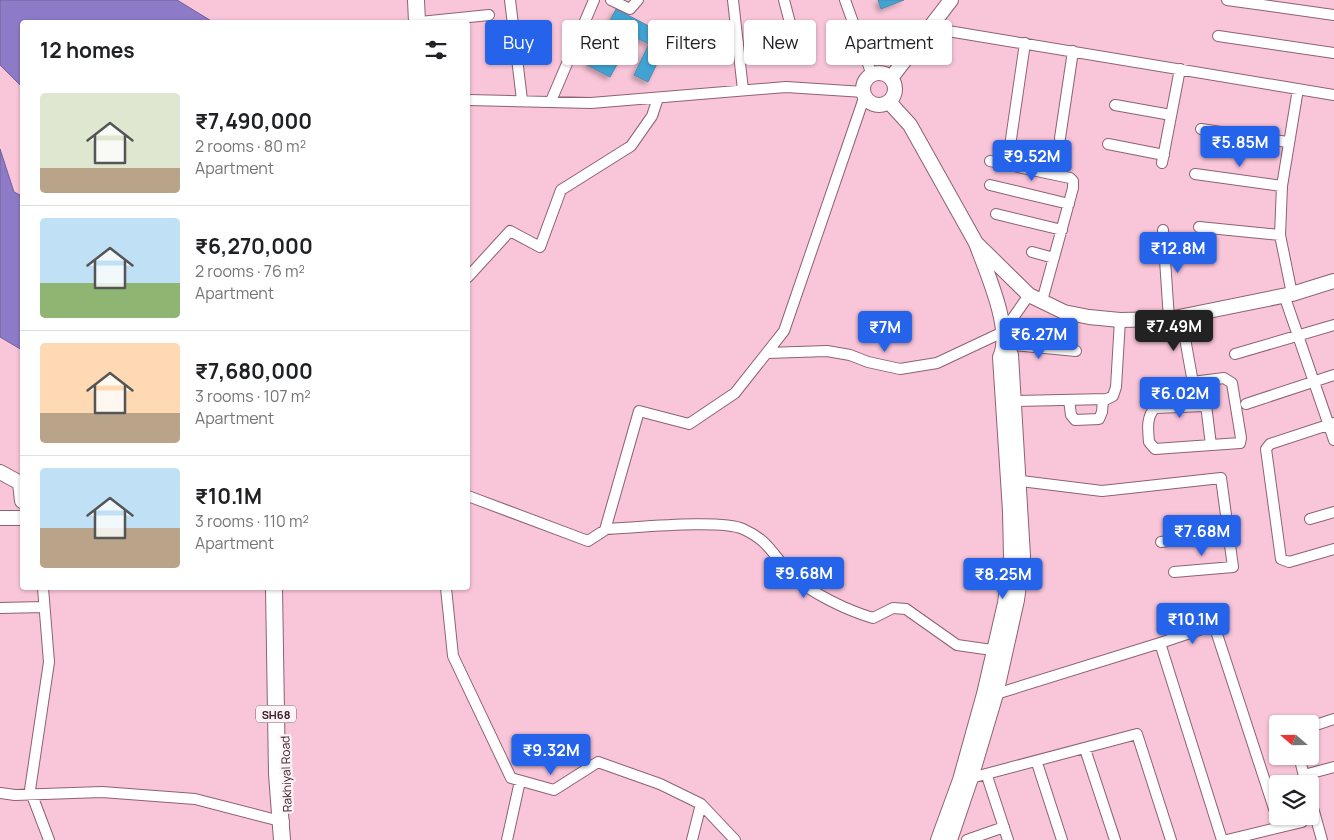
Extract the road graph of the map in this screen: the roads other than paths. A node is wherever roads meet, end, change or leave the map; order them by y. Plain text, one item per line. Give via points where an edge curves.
1 (406, 0) edge
2 (416, 0) edge
3 (510, 0) edge
4 (594, 0) edge
5 (611, 0) edge
6 (638, 0) edge
7 (733, 0) edge
8 (784, 0) edge
9 (845, 0) edge
10 (1227, 0) edge
11 (946, 2) edge
12 (1274, 3) edge
13 (489, 15) dead end
14 (1334, 15) edge
15 (406, 20) edge
16 (419, 20) edge
17 (439, 20) edge
18 (789, 20) edge
19 (935, 20) edge
20 (952, 31) edge
21 (1218, 36) dead end
22 (734, 42) edge
23 (738, 42) junction
24 (1025, 43) junction
25 (1072, 51) junction
26 (1334, 53) edge
27 (901, 65) edge
28 (1180, 69) junction
29 (872, 75) junction
30 (891, 78) junction
31 (1298, 89) junction
32 (743, 90) junction
33 (864, 94) junction
34 (1334, 95) edge
35 (658, 98) junction
36 (470, 100) edge
37 (522, 100) junction
38 (551, 100) junction
39 (889, 102) junction
40 (1115, 104) dead end
41 (1171, 115) junction
42 (1201, 129) dead end
43 (1060, 138) dead end
44 (1011, 139) dead end
45 (1287, 142) junction
46 (1108, 144) dead end
47 (990, 161) dead end
48 (1195, 174) dead end
49 (990, 185) dead end
50 (1282, 186) junction
51 (1069, 204) junction
52 (996, 214) dead end
53 (1200, 227) dead end
54 (1062, 230) junction
55 (1163, 230) dead end
56 (1280, 235) junction
57 (976, 243) junction
58 (1032, 252) dead end
59 (1054, 258) junction
60 (470, 275) edge
61 (1334, 281) edge
62 (1288, 294) junction
63 (1036, 298) junction
64 (1175, 318) junction
65 (1120, 320) junction
66 (1334, 326) edge
67 (1298, 336) junction
68 (1004, 341) junction
69 (1076, 351) dead end
70 (766, 353) junction
71 (1235, 354) dead end
72 (1334, 375) edge
73 (1314, 381) junction
74 (1198, 382) junction
75 (1153, 387) dead end
76 (1069, 400) junction
77 (1102, 400) junction
78 (1013, 401) junction
79 (1246, 404) dead end
80 (1205, 406) junction
81 (1331, 424) edge
82 (1334, 440) edge
83 (1210, 445) junction
84 (0, 472) edge
85 (1012, 480) junction
86 (20, 482) edge
87 (470, 497) edge
88 (1334, 512) edge
89 (0, 518) edge
90 (1310, 519) dead end
91 (20, 521) edge
92 (20, 521) edge
93 (0, 527) edge
94 (605, 529) junction
95 (1228, 533) junction
96 (1161, 542) dead end
97 (1334, 549) edge
98 (1174, 572) dead end
99 (43, 590) edge
100 (274, 590) edge
101 (284, 590) edge
102 (446, 590) edge
103 (44, 607) junction
104 (0, 608) edge
105 (1160, 643) junction
106 (1000, 651) junction
107 (996, 694) junction
108 (1334, 719) edge
109 (1319, 724) edge
110 (1085, 749) junction
111 (1037, 763) junction
112 (1334, 767) edge
113 (1315, 775) edge
114 (987, 776) junction
115 (971, 778) junction
116 (520, 781) junction
117 (0, 793) edge
118 (32, 793) junction
119 (701, 804) junction
120 (284, 822) junction
121 (1289, 825) edge
122 (1318, 825) edge
123 (1004, 827) junction
124 (1280, 827) junction
125 (49, 840) edge
126 (282, 840) edge
127 (290, 840) edge
128 (508, 840) edge
129 (692, 840) edge
130 (735, 840) edge
131 (938, 840) edge
132 (950, 840) edge
133 (967, 840) edge
134 (1008, 840) edge
135 (1062, 840) edge
136 (1115, 840) edge
137 (1172, 840) edge
138 (1222, 840) edge
139 (1227, 840) edge
140 (1322, 840) edge

1 - 15 main road
2 - 16 main road
3 - 37 street
4 - 38 street
5 - 6 street via 630,9
7 - 23 street
8 - 18 street
9 - 29 street
10 - 12 street
11 - 19 street
12 - 14 street
13 - 17 street
20 - 24 street
21 - 26 street
22 - 23 street
23 - 32 street
24 - 25 street
24 - 44 street
25 - 28 street
25 - 43 street
27 - 30 street
28 - 31 street
28 - 41 street
29 - 30 street via 882,73
29 - 33 street via 866,81
30 - 39 street via 895,92
31 - 34 street
31 - 45 street
32 - 33 street via 786,87
32 - 35 street
33 - 39 street via 876,104
33 - 70 street via 784,331
35 - 38 street via 591,103
35 - 60 street via 652,116 632,146 560,190 540,247 510,231
36 - 37 street
37 - 38 street
39 - 57 street via 910,125
40 - 41 street
41 - 46 street via 1163,159
42 - 45 street
45 - 50 street
47 - 51 street via 1070,178 1073,188
48 - 50 street
49 - 51 street
50 - 56 street
51 - 54 street
52 - 54 street
53 - 56 street
54 - 59 street
55 - 64 street
56 - 62 street
57 - 63 street
57 - 68 street via 992,287
58 - 59 street
59 - 63 street
61 - 62 street
62 - 64 street
62 - 67 street
63 - 65 street via 1064,312
63 - 68 street
64 - 65 street
64 - 74 street
65 - 77 street via 1114,396
66 - 67 street
67 - 71 street
67 - 73 street
68 - 69 street
68 - 70 street via 937,363 900,369 827,352
68 - 78 street via 1011,355
68 - 85 street via 1000,357
70 - 94 street via 735,392 690,424 639,411
72 - 73 street
73 - 79 street
73 - 81 street
74 - 75 street
74 - 80 street
74 - 83 street via 1224,378 1232,383 1240,443
76 - 77 street
76 - 77 street via 1075,420 1099,419
76 - 78 street
78 - 85 street
80 - 83 street
80 - 83 street via 1155,408 1150,413 1149,442 1155,449
81 - 82 street
81 - 97 street via 1270,444 1266,449 1281,559 1289,562
84 - 86 street
85 - 95 street via 1102,491 1221,478
85 - 106 street via 1011,557
87 - 94 street via 588,541
88 - 90 street
89 - 91 street
92 - 93 street
94 - 106 street via 718,525 741,528 764,541 793,576 857,613 873,618 893,608 906,609 957,645
95 - 96 street
95 - 98 street via 1233,567
99 - 103 street
100 - 120 main road, SH68 via 277,774
101 - 120 main road, Rakhiyal Road / SH68
102 - 116 street via 453,656 511,778
103 - 104 street
103 - 118 street via 49,662
105 - 107 street
105 - 124 street via 1214,625
105 - 138 street
106 - 107 street
106 - 131 street
107 - 115 street
108 - 109 street
110 - 111 street
110 - 136 street
110 - 137 street via 1137,734
111 - 114 street
111 - 135 street
112 - 113 street
114 - 115 street
114 - 123 street
115 - 132 street
116 - 119 street via 554,790 598,762 660,784
116 - 128 street
117 - 118 street
118 - 120 street via 102,792 195,799
118 - 125 street
119 - 129 street
119 - 130 street
120 - 126 main road, SH68
120 - 127 main road, Rakhiyal Road / SH68
121 - 124 street
122 - 140 street
123 - 133 street
123 - 134 street
124 - 139 street

